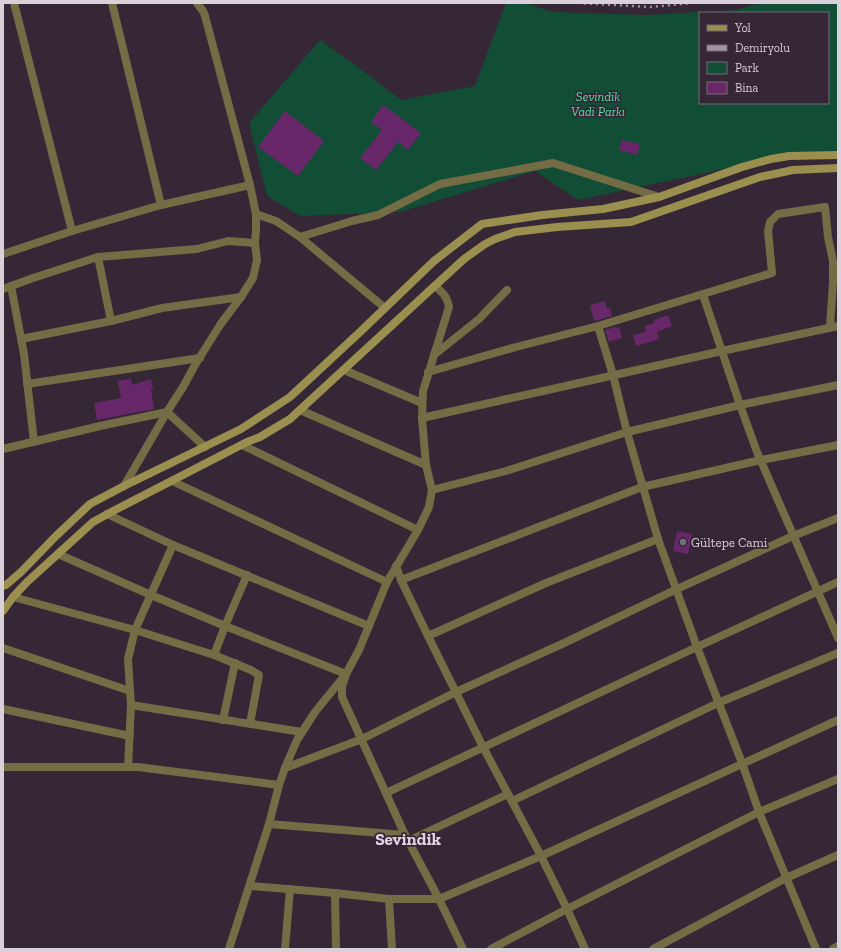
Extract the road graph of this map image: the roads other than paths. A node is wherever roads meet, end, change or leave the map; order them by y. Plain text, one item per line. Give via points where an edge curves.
1 (14, 3) edge
2 (112, 3) edge
3 (196, 3) edge
4 (838, 155) edge
5 (838, 168) edge
6 (250, 185) junction
7 (659, 197) junction
8 (161, 205) junction
9 (256, 214) junction
10 (72, 231) junction
11 (300, 237) junction
12 (255, 242) junction
13 (3, 254) edge
14 (98, 257) junction
15 (435, 286) junction
16 (7, 288) edge
17 (507, 290) dead end
18 (703, 294) junction
19 (241, 297) junction
20 (385, 308) junction
21 (111, 321) junction
22 (598, 326) junction
23 (834, 327) edge
24 (21, 339) junction
25 (722, 351) junction
26 (434, 355) junction
27 (200, 358) junction
28 (344, 370) junction
29 (428, 372) junction
30 (613, 376) junction
31 (27, 384) junction
32 (838, 385) edge
33 (422, 403) junction
34 (740, 405) junction
35 (300, 410) junction
36 (167, 412) junction
37 (422, 418) junction
38 (627, 432) junction
39 (34, 442) junction
40 (242, 445) junction
41 (838, 445) edge
42 (205, 446) junction
43 (3, 449) edge
44 (761, 460) junction
45 (426, 465) junction
46 (172, 481) junction
47 (124, 486) junction
48 (642, 486) junction
49 (432, 490) junction
50 (107, 514) junction
51 (838, 518) edge
52 (418, 530) junction
53 (794, 536) junction
54 (658, 539) junction
55 (173, 545) junction
56 (58, 554) junction
57 (396, 566) junction
58 (248, 575) junction
59 (401, 580) junction
60 (387, 582) junction
61 (838, 582) edge
62 (3, 586) edge
63 (677, 589) junction
64 (818, 591) junction
65 (151, 595) junction
66 (13, 597) junction
67 (3, 611) edge
68 (225, 626) junction
69 (369, 626) junction
70 (136, 630) junction
71 (428, 636) junction
72 (838, 638) edge
73 (697, 647) junction
74 (3, 648) edge
75 (838, 653) edge
76 (214, 655) junction
77 (235, 663) junction
78 (346, 674) junction
79 (130, 691) junction
80 (456, 692) junction
81 (718, 703) junction
82 (131, 705) junction
83 (3, 709) edge
84 (223, 720) junction
85 (838, 720) edge
86 (250, 724) junction
87 (302, 732) junction
88 (130, 736) junction
89 (362, 739) junction
90 (483, 747) junction
91 (742, 763) junction
92 (3, 767) edge
93 (128, 767) junction
94 (285, 768) junction
95 (838, 778) edge
96 (279, 785) junction
97 (386, 793) junction
98 (510, 797) junction
99 (759, 812) junction
100 (269, 824) junction
101 (407, 838) junction
102 (838, 855) edge
103 (541, 856) junction
104 (786, 878) junction
105 (250, 886) junction
106 (290, 889) junction
107 (335, 893) junction
108 (389, 899) junction
109 (439, 899) junction
110 (567, 909) junction
111 (838, 946) edge
112 (662, 947) edge
113 (229, 949) edge
114 (285, 949) edge
115 (336, 949) edge
116 (392, 949) edge
117 (463, 949) edge
118 (491, 949) edge
119 (585, 949) edge
120 (653, 949) edge
121 (816, 949) edge
122 (833, 949) edge

1 - 10 street
2 - 8 street
3 - 6 street via 205,16
4 - 7 main road via 771,159
5 - 15 main road via 793,170 760,177 631,222 515,232 485,244 464,259
6 - 8 street
6 - 9 street
7 - 11 street via 553,163 440,184 378,215
7 - 20 main road via 603,209 482,224 434,261
8 - 10 street
9 - 11 street via 276,221
9 - 12 street
10 - 13 street
11 - 20 street
12 - 14 street via 228,242 197,249
12 - 19 street via 257,260 253,278
14 - 16 street
14 - 21 street
15 - 26 street via 448,300 448,307
15 - 28 main road
16 - 24 street
17 - 26 street via 479,319
18 - 22 street
18 - 23 street via 772,273 768,231 770,222 778,214 825,207 833,261
18 - 25 street
19 - 21 street via 162,308
19 - 27 street
20 - 42 main road via 290,397 241,429
21 - 24 street
22 - 29 street
22 - 30 street
23 - 25 street
24 - 31 street
25 - 30 street
25 - 34 street
26 - 29 street
27 - 31 street
27 - 36 street
28 - 33 street
28 - 35 main road
29 - 33 street
30 - 37 street
30 - 38 street
31 - 39 street
32 - 34 street
33 - 37 street
34 - 38 street
34 - 44 street
35 - 40 main road via 290,419
35 - 45 street
36 - 39 street
36 - 42 street
36 - 47 street
37 - 45 street
38 - 48 street
38 - 49 street via 506,471
39 - 43 street
40 - 46 main road
40 - 52 street
41 - 44 street
42 - 47 main road
44 - 48 street
44 - 53 street
45 - 49 street
46 - 50 main road
46 - 60 street
47 - 62 main road via 90,504 21,572
48 - 54 street
48 - 59 street
49 - 52 street via 429,507
50 - 55 street
50 - 56 main road via 93,522
51 - 53 street
52 - 57 street
53 - 63 street
53 - 64 street
54 - 63 street
54 - 71 street via 546,584
55 - 58 street
55 - 65 street
56 - 65 street
56 - 66 main road
57 - 59 street
57 - 60 street
58 - 68 street
58 - 69 street
59 - 71 street
60 - 69 street
61 - 64 street
63 - 73 street
63 - 80 street
64 - 72 street
64 - 73 street
65 - 68 street
65 - 70 street
66 - 67 main road
66 - 70 street
68 - 76 street
68 - 78 street
69 - 78 street via 360,650
70 - 76 street
70 - 79 street via 128,659
71 - 80 street
73 - 81 street
73 - 90 street
74 - 79 street
75 - 81 street
76 - 77 street
77 - 84 street
77 - 86 street via 258,675
78 - 87 street
78 - 89 street via 342,697
79 - 82 street
80 - 89 street
80 - 90 street
81 - 91 street
81 - 98 street
82 - 84 street
82 - 88 street
83 - 88 street
84 - 86 street
85 - 91 street
86 - 87 street
87 - 94 street
88 - 93 street
89 - 94 street
89 - 97 street
90 - 97 street
90 - 98 street
91 - 99 street
91 - 103 street
92 - 93 street
93 - 96 street
94 - 96 street
95 - 99 street
96 - 100 street
97 - 101 street
98 - 101 street
98 - 103 street
99 - 104 street
99 - 110 street
100 - 101 street
100 - 105 street
101 - 109 street
102 - 104 street
103 - 109 street
103 - 110 street
104 - 112 street
104 - 121 street
105 - 106 street
105 - 113 street
106 - 107 street
106 - 114 street
107 - 108 street
107 - 115 street
108 - 109 street
108 - 116 street
109 - 117 street
110 - 118 street
110 - 119 street
111 - 122 street
112 - 120 street

